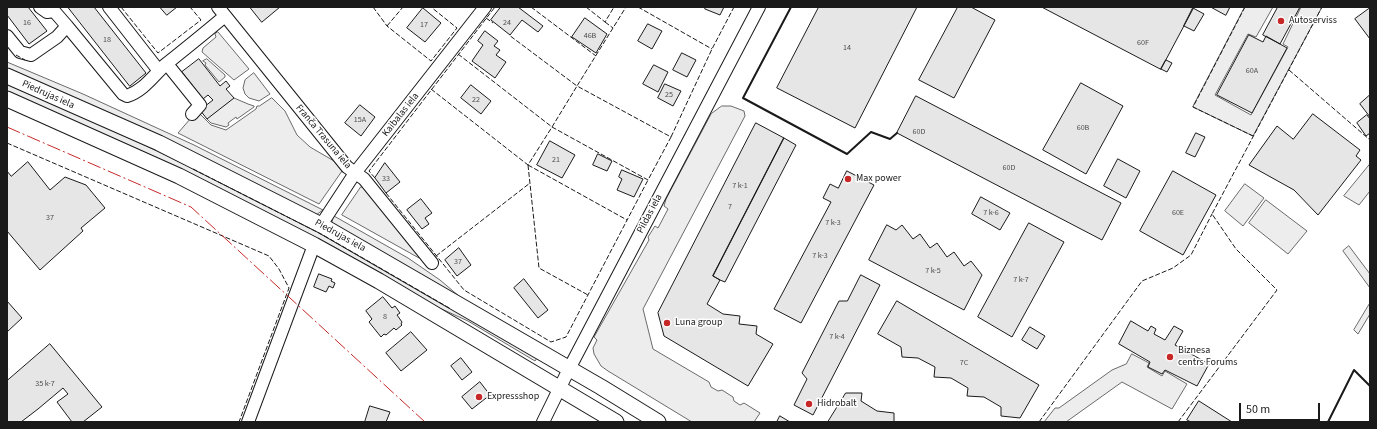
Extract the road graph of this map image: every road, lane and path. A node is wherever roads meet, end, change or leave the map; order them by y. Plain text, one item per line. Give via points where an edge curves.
1 (40, 7) edge
2 (109, 7) edge
3 (485, 7) edge
4 (759, 7) edge
5 (56, 9) edge
6 (222, 12) edge
7 (67, 26) junction
8 (7, 36) edge
9 (163, 67) junction
10 (7, 76) edge
11 (7, 99) edge
12 (192, 114) dead end
13 (355, 173) junction
14 (321, 225) junction
15 (314, 245) junction
16 (432, 263) dead end
17 (569, 369) junction
18 (560, 388) junction
19 (248, 422) edge
20 (543, 422) edge
21 (616, 422) edge
22 (658, 422) edge

1 - 5 street via 47,12
2 - 9 street
3 - 13 street, Kaibalas iela
4 - 17 street, Pildas iela
5 - 7 street
6 - 9 street
6 - 13 street, Franča Trasuna iela via 347,167
7 - 8 street via 57,37 31,55 20,52
7 - 9 street via 127,96 151,81
9 - 12 street via 200,105
10 - 14 main road, Piedrujas iela via 159,143
11 - 15 main road, Piedrujas iela via 179,176
13 - 14 street, Kaibalas iela
13 - 16 street, Franča Trasuna iela via 364,179
14 - 17 main road, Piedrujas iela
15 - 18 main road, Piedrujas iela
15 - 19 street
17 - 18 street, Pildas iela
17 - 22 main road, Piedrujas iela
18 - 20 street, Pildas iela
18 - 21 main road, Piedrujas iela

